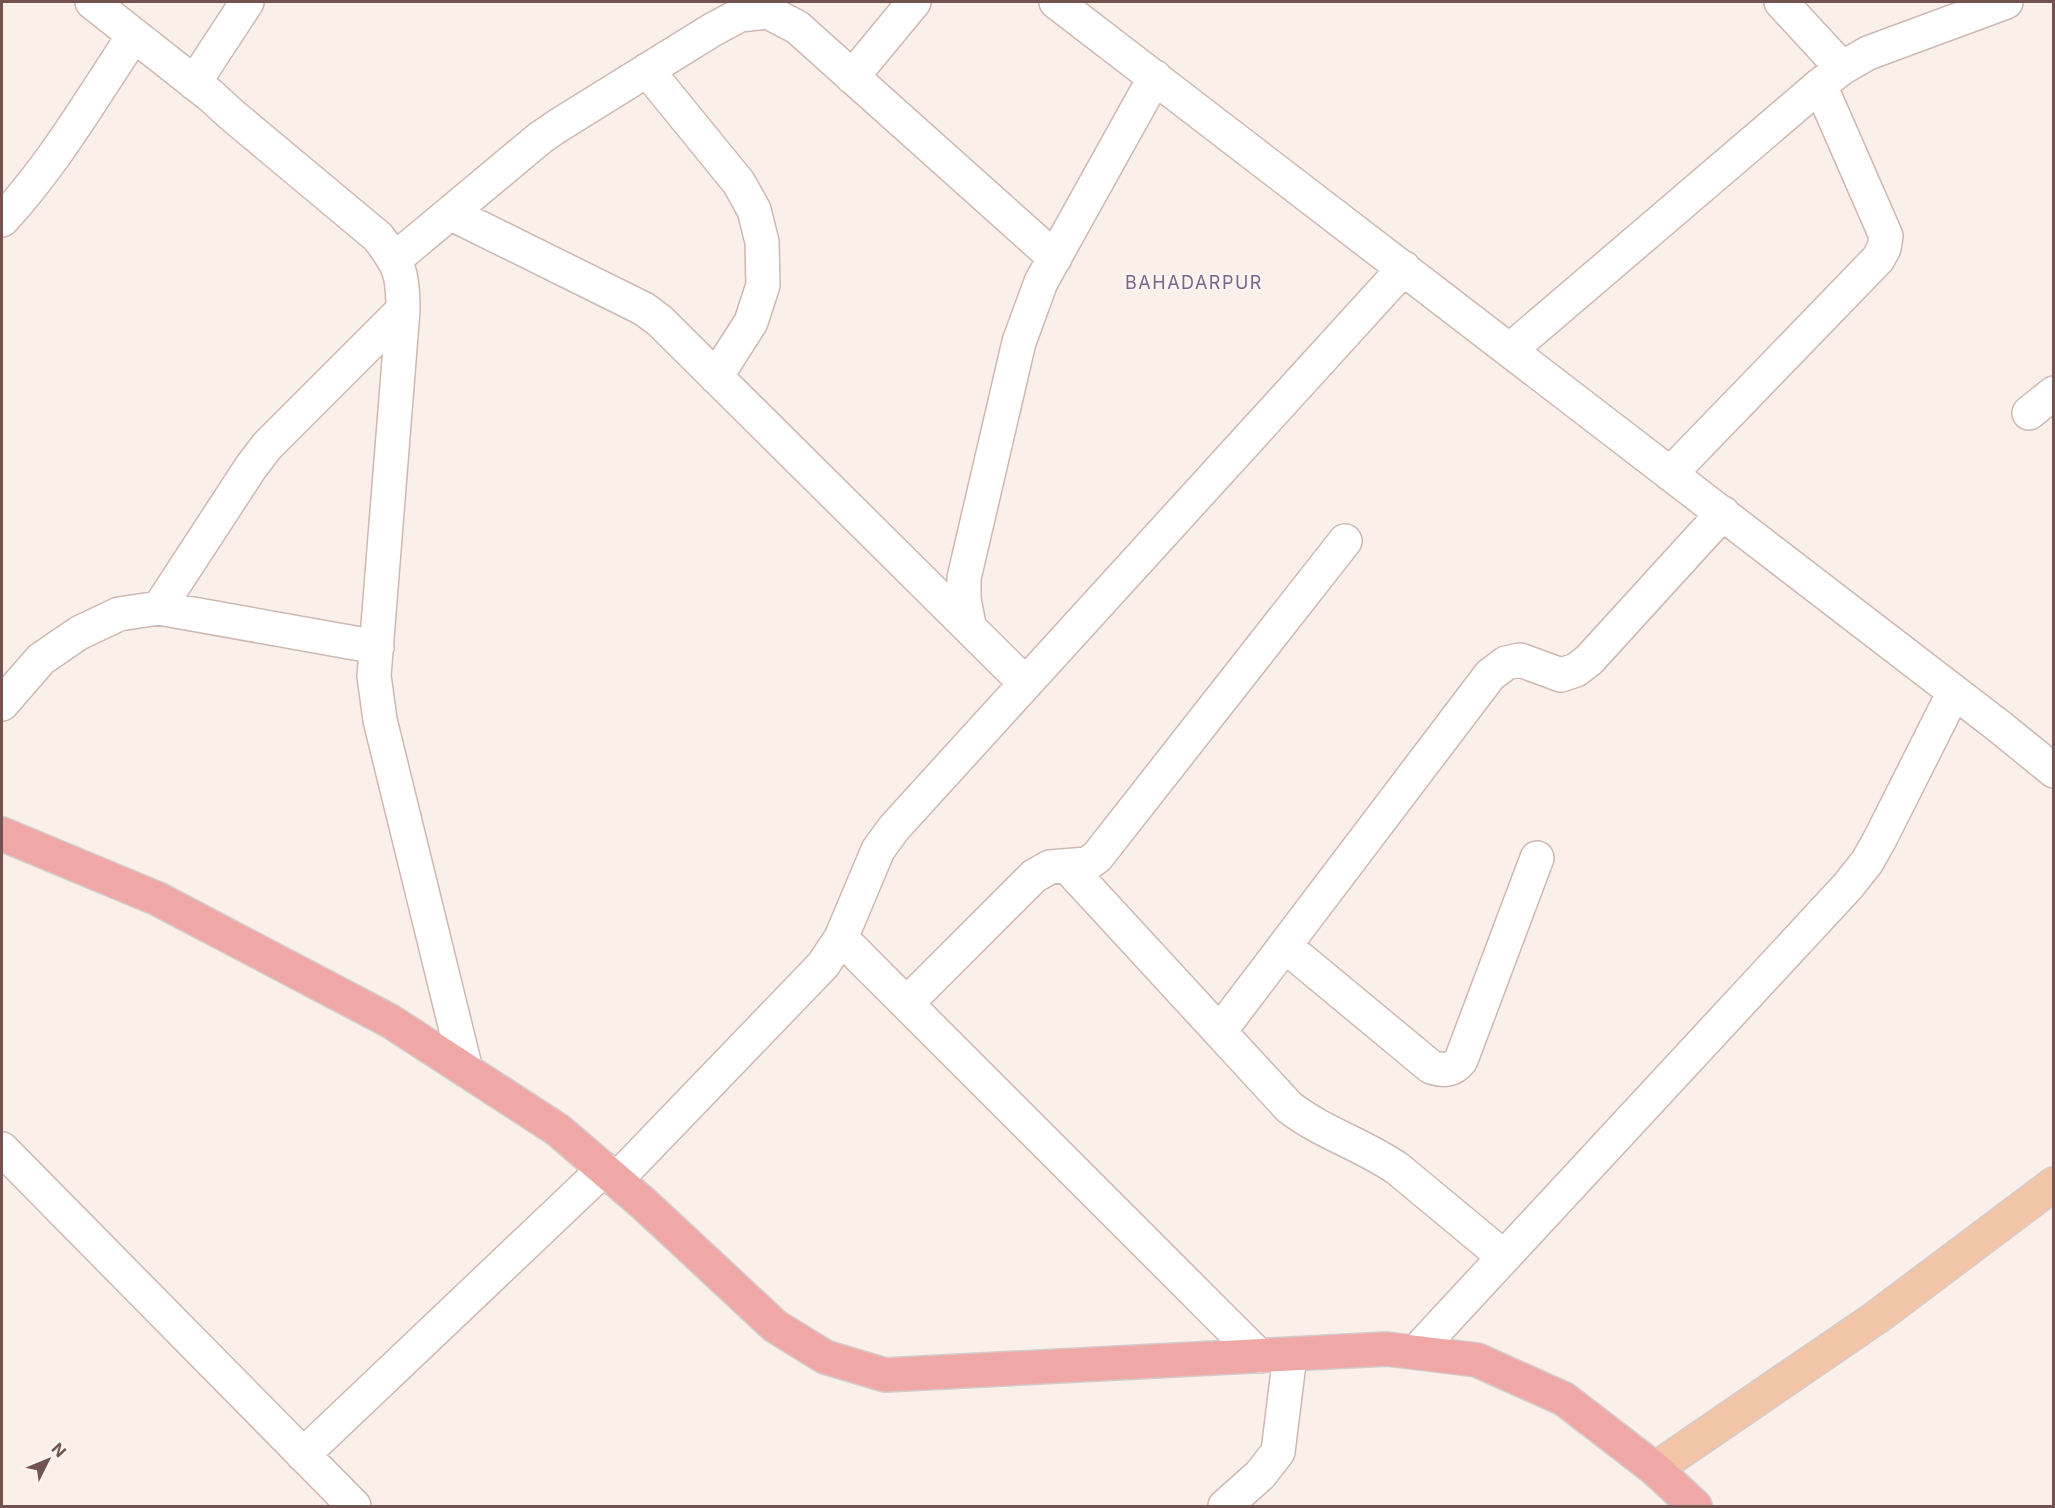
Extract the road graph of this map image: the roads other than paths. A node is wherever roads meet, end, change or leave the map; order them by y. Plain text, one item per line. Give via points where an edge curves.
1 (247, 2) edge
2 (914, 2) edge
3 (1056, 2) edge
4 (1781, 2) edge
5 (2006, 2) edge
6 (101, 4) edge
7 (134, 34) junction
8 (647, 70) junction
9 (852, 76) junction
10 (1831, 76) junction
11 (1155, 77) junction
12 (194, 83) junction
13 (450, 213) junction
14 (2, 220) edge
15 (1055, 258) junction
16 (394, 259) junction
17 (1404, 268) junction
18 (403, 310) junction
19 (1510, 350) junction
20 (716, 377) junction
21 (1670, 474) junction
22 (1723, 513) junction
23 (1345, 541) dead end
24 (159, 608) junction
25 (969, 625) junction
26 (377, 647) junction
27 (1025, 683) junction
28 (1954, 692) junction
29 (2, 704) edge
30 (2054, 771) edge
31 (2, 834) edge
32 (1537, 858) dead end
33 (1067, 866) junction
34 (841, 938) junction
35 (1284, 946) junction
36 (907, 1003) junction
37 (1220, 1031) junction
38 (466, 1070) junction
39 (2, 1149) edge
40 (610, 1174) junction
41 (2054, 1184) edge
42 (1504, 1257) junction
43 (1416, 1352) junction
44 (1274, 1355) junction
45 (303, 1455) junction
46 (1655, 1469) junction
47 (1684, 1503) edge
48 (354, 1506) edge
49 (1225, 1506) edge

1 - 12 street
2 - 9 street
3 - 11 street
4 - 10 street
5 - 10 street via 1868,53
6 - 7 street
7 - 12 street
7 - 14 street via 52,159
8 - 9 street via 740,15 768,12 797,27
8 - 13 street via 540,138
8 - 20 street via 739,183 754,210 762,242 763,285 752,322
9 - 15 street
10 - 19 street
10 - 21 street via 1886,236 1884,248 1878,259
11 - 15 street
11 - 17 street
12 - 16 street via 378,237
13 - 16 street
13 - 20 street via 644,309
15 - 25 street via 1041,282 1019,342 964,578
16 - 18 street via 403,281
17 - 19 street
17 - 27 street
18 - 24 street via 267,446
18 - 26 street
19 - 21 street
20 - 25 street
21 - 22 street
22 - 28 street
22 - 35 street via 1576,670 1561,675 1520,660 1506,663 1490,675
23 - 33 street via 1097,856 1087,864
24 - 26 street
24 - 29 street via 119,614 79,633 40,659
25 - 27 street
26 - 38 street via 374,676 380,720
27 - 34 street via 878,850
28 - 30 street
28 - 42 street via 1867,862
31 - 38 highway via 158,899 390,1021
32 - 35 street via 1461,1060 1444,1071 1431,1067
33 - 36 street via 1050,867 1034,876
33 - 37 street
34 - 36 street
34 - 40 street via 823,965
35 - 37 street
36 - 44 street
37 - 42 street via 1289,1107 1384,1159
38 - 40 highway via 558,1130
39 - 45 street
40 - 44 highway via 775,1326 825,1357 885,1375
40 - 45 street
41 - 46 main road via 1877,1317
42 - 43 street
43 - 44 highway via 1387,1349
43 - 46 highway via 1477,1360 1564,1399
44 - 49 street via 1278,1452 1260,1475
45 - 48 street
46 - 47 highway

